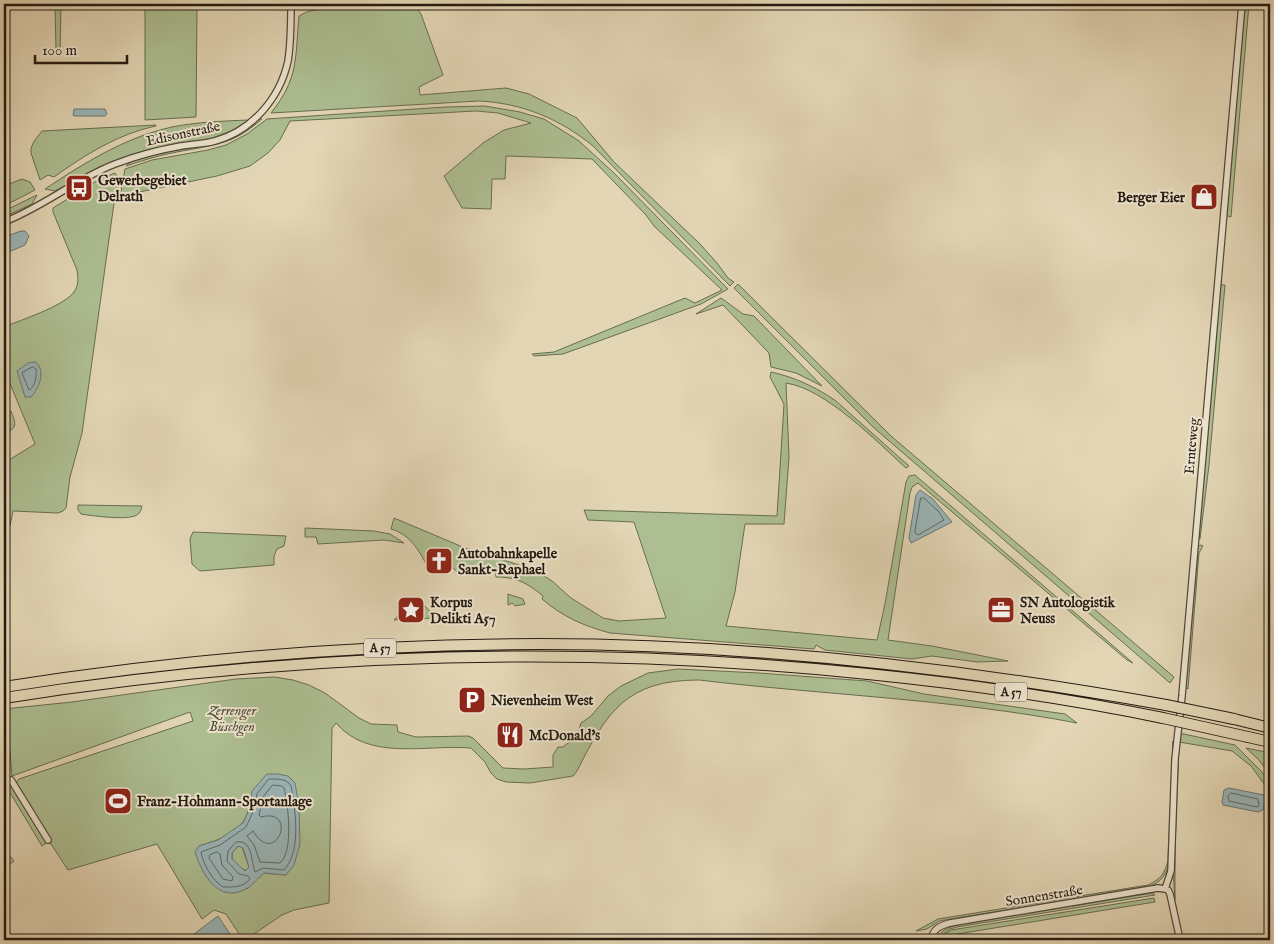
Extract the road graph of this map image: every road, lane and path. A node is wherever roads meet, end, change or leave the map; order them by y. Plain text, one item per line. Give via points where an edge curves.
1 (148, 4) edge
2 (291, 4) edge
3 (343, 4) edge
4 (1242, 4) edge
5 (4, 222) edge
6 (4, 687) edge
7 (4, 698) edge
8 (1270, 728) edge
9 (1270, 742) edge
10 (4, 784) edge
11 (48, 840) dead end
12 (1165, 889) junction
13 (931, 938) edge
14 (1180, 940) edge

1 - 2 street
2 - 3 street
2 - 5 street, Edisonstraße via 289,53 284,75 270,103 247,125 216,140 166,149 118,163
4 - 12 street, Ernteweg via 1175,752 1171,871
6 - 8 highway, A 57, bridge via 102,672 275,654 368,648 579,644 722,650 913,667 1166,705
7 - 9 highway, A 57, bridge via 148,678 367,660 580,656 726,661 837,670 985,688 1100,706
10 - 11 street via 11,780
12 - 13 street, Sonnenstraße via 950,923 939,926
12 - 14 street via 1170,894

